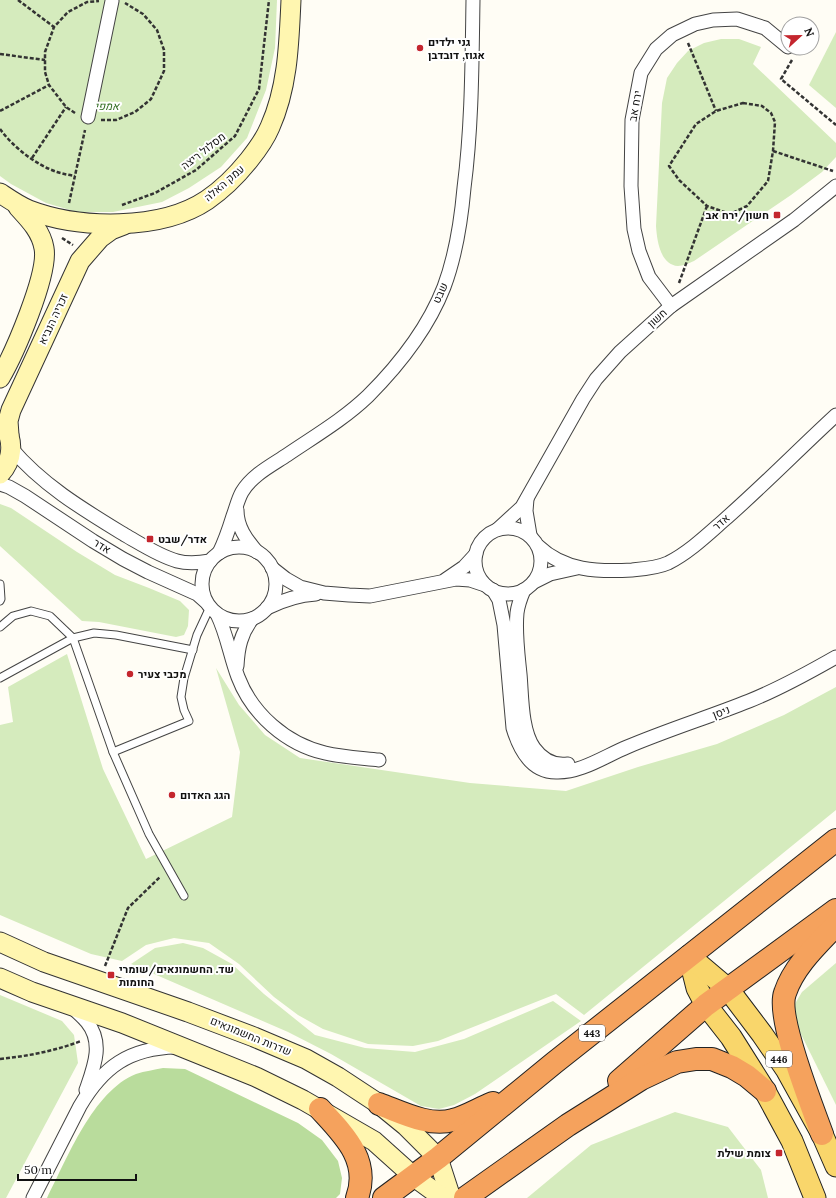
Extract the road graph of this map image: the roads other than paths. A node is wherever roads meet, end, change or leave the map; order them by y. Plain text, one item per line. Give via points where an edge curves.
1 (292, 0) edge
2 (473, 0) edge
3 (112, 1) edge
4 (780, 40) edge
5 (88, 117) road end
6 (836, 186) edge
7 (7, 197) edge
8 (127, 223) junction
9 (670, 306) junction
10 (0, 378) edge
11 (836, 415) edge
12 (7, 435) edge
13 (0, 474) edge
14 (0, 484) edge
15 (527, 498) junction
16 (238, 502) junction
17 (498, 529) junction
18 (530, 535) junction
19 (538, 546) junction
20 (259, 554) junction
21 (476, 554) junction
22 (215, 557) junction
23 (272, 568) junction
24 (579, 568) junction
25 (443, 581) junction
26 (0, 584) edge
27 (529, 586) junction
28 (489, 587) junction
29 (324, 593) junction
30 (0, 601) edge
31 (211, 608) junction
32 (267, 608) junction
33 (252, 619) junction
34 (0, 627) edge
35 (73, 638) junction
36 (193, 650) junction
37 (836, 657) edge
38 (236, 671) junction
39 (0, 678) edge
40 (113, 752) junction
41 (601, 758) junction
42 (379, 760) dead end
43 (836, 840) edge
44 (184, 896) dead end
45 (836, 910) edge
46 (836, 925) edge
47 (0, 942) edge
48 (689, 956) junction
49 (0, 978) edge
50 (728, 989) junction
51 (70, 1005) junction
52 (706, 1005) junction
53 (181, 1048) junction
54 (554, 1063) junction
55 (765, 1091) junction
56 (379, 1104) junction
57 (80, 1106) junction
58 (320, 1109) junction
59 (568, 1125) junction
60 (822, 1134) junction
61 (438, 1158) junction
62 (836, 1166) edge
63 (414, 1176) junction
64 (33, 1198) edge
65 (357, 1198) edge
66 (384, 1198) edge
67 (443, 1198) edge
68 (451, 1198) edge
69 (465, 1198) edge
70 (815, 1198) edge

1 - 8 main road, עמק האלה via 284,86 279,106 257,150 240,171 206,200 170,216
2 - 16 street, שבט via 471,118 467,168 460,226 444,287 415,341 369,395 351,412 264,470 247,485
3 - 5 street
4 - 9 street, ירח אב via 764,28 737,19 695,24 672,35 656,49 641,73 632,120 631,186 634,229 649,277
6 - 9 street, חשון via 794,220
7 - 8 main road via 29,210 73,222
7 - 10 main road via 40,234 45,258 24,324
8 - 12 main road, זכריה הנביא via 100,238 80,261 11,410
9 - 15 street, חשון via 620,352 596,379
11 - 24 street, אדר via 735,510 694,546 667,564 646,569 606,572
12 - 13 main road, זכריה הנביא via 8,463
12 - 22 street, אדר via 28,468 64,496 134,540 186,563
14 - 31 street, אדר via 26,496 123,559 197,594
15 - 17 street, חשון via 522,507
15 - 18 street, חשון via 526,511
16 - 20 street via 236,511 241,530
16 - 22 street, שבט via 226,539
17 - 18 street via 520,529
17 - 21 street via 482,540
18 - 19 street
19 - 24 street, אדר via 553,558
19 - 27 street via 541,553 541,568
20 - 22 street via 239,548 227,549
20 - 23 street
21 - 25 street via 464,567
21 - 28 street via 476,570
22 - 31 street via 205,568 202,581 203,594
23 - 29 street via 300,587
23 - 32 street via 275,576 275,593
24 - 27 street, אדר via 550,574
25 - 28 street via 470,580
25 - 29 street via 370,596
26 - 30 lane
27 - 28 street via 513,594 504,594
27 - 41 street, ניסן via 520,598 516,633 528,737 534,748 553,763 565,764
28 - 41 street, ניסן via 498,600 504,625 513,728 524,755 534,765 556,772 579,768
29 - 32 street via 292,597
31 - 33 street via 225,619
31 - 36 lane via 197,635
31 - 38 street via 222,625
32 - 33 street
33 - 38 street via 241,639
34 - 35 lane via 13,616 32,611 50,616
35 - 36 lane via 94,633 116,635
35 - 39 lane
35 - 40 lane
36 - 40 lane via 181,697 189,721
37 - 41 street, ניסן via 751,700
38 - 42 street via 247,696 259,712 289,739 324,753
40 - 44 lane via 149,834
43 - 48 highway, 443
45 - 50 highway
46 - 60 highway via 792,977 783,1001 791,1044
47 - 56 main road, שדרות החשמונאים via 44,962 188,1012 306,1059
48 - 50 main road, 446
48 - 52 main road, 446 via 697,988
48 - 54 highway, 443
49 - 51 main road
50 - 52 highway
50 - 60 main road, 446 via 786,1069
51 - 53 main road
51 - 57 street via 88,1022 95,1035 97,1049 95,1066
52 - 55 main road, 446 via 731,1037
52 - 59 highway
53 - 57 street via 149,1050 126,1058 99,1079
53 - 58 main road via 256,1077
54 - 56 highway via 496,1101 453,1121 437,1122 418,1118
54 - 61 highway, 443
55 - 59 highway via 747,1076 712,1059 677,1062 641,1079
55 - 70 main road, 446 via 792,1141
56 - 61 main road, שדרות החשמונאים via 406,1126
57 - 64 street
58 - 63 main road via 374,1141
58 - 65 highway via 348,1140 358,1161 361,1172
59 - 69 highway
60 - 62 main road, 446
61 - 63 highway, 443
61 - 68 main road, שדרות החשמונאים
63 - 66 highway, 443
63 - 67 main road

